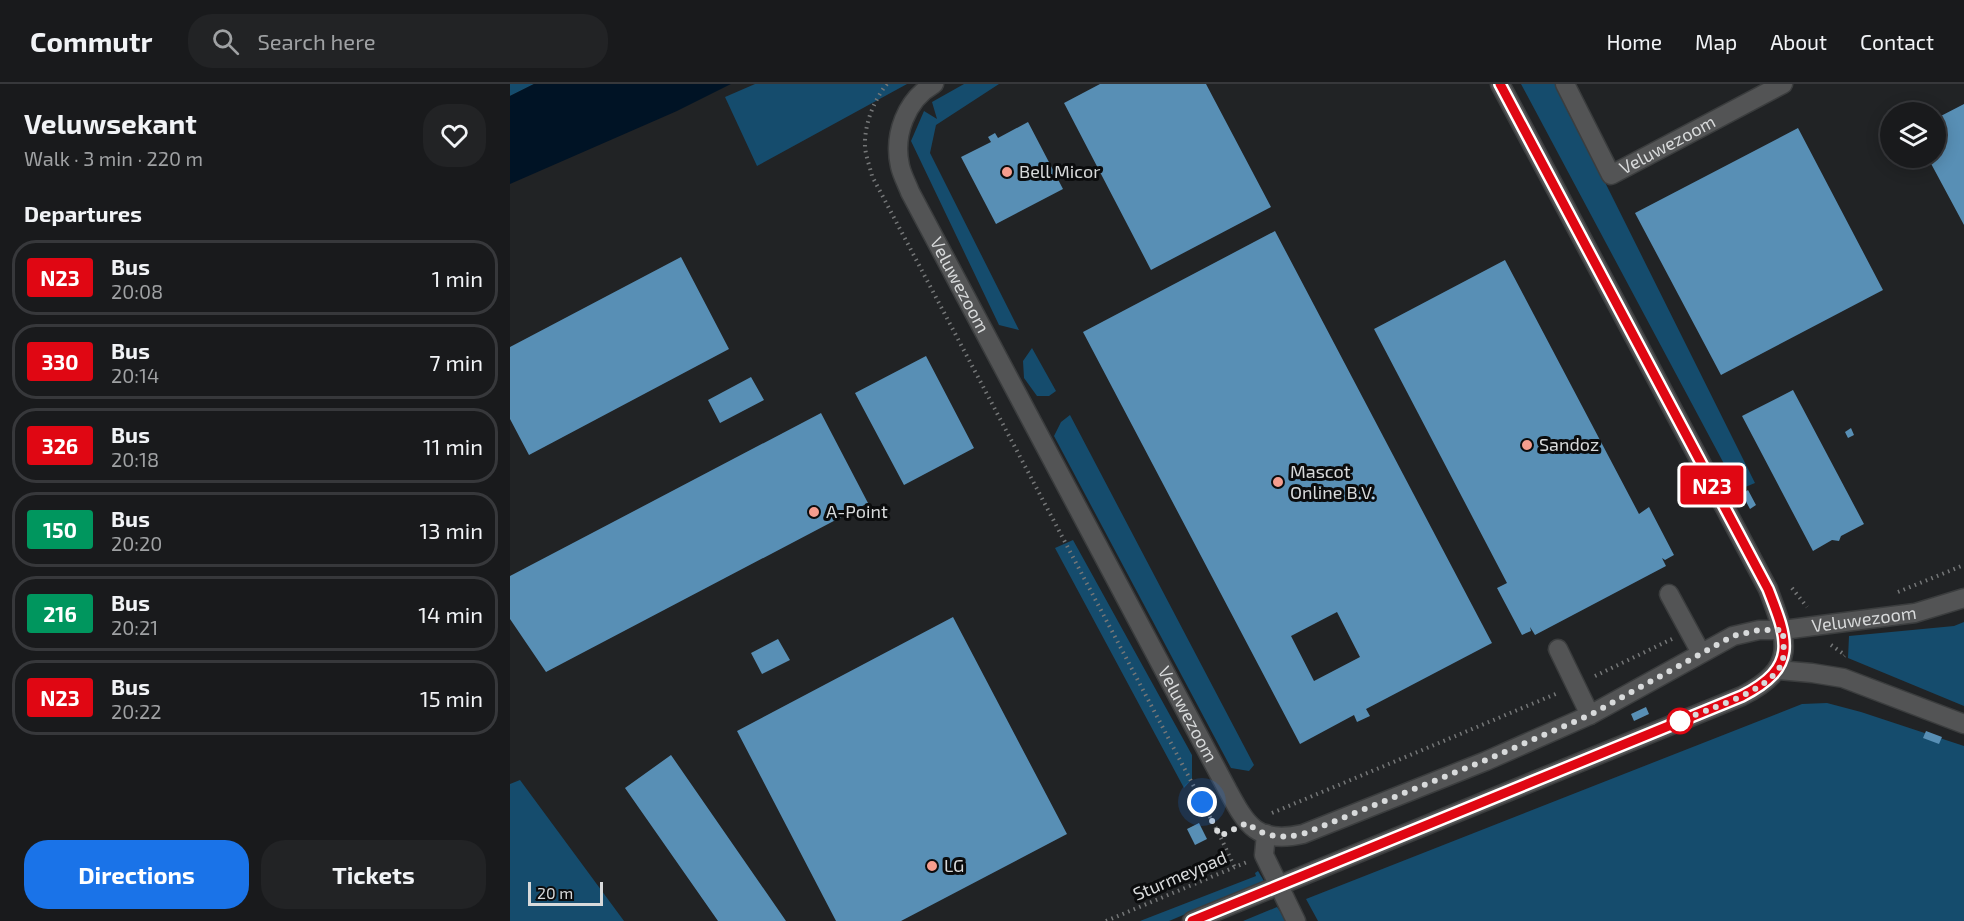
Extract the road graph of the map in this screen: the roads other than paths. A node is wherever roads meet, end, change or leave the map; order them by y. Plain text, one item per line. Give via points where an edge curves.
1 (934, 84) edge
2 (1500, 84) edge
3 (1565, 84) edge
4 (1783, 84) edge
5 (1669, 594) dead end
6 (1964, 598) edge
7 (1783, 630) junction
8 (1558, 650) dead end
9 (1701, 653) junction
10 (1777, 670) junction
11 (1590, 715) junction
12 (1964, 724) edge
13 (1266, 834) junction
14 (1278, 885) junction
15 (1192, 921) edge
16 (1296, 921) edge

1 - 13 street, Veluwezoom via 909,106 900,134 900,165 910,192 1226,787 1247,823
2 - 7 street via 1768,589
3 - 4 street, Veluwezoom via 1611,176
5 - 9 street
6 - 7 street, Veluwezoom via 1915,613
7 - 9 street, Veluwezoom via 1733,636
7 - 10 street via 1782,662
8 - 11 street
9 - 11 street, Veluwezoom
10 - 12 street via 1843,678
10 - 14 street via 1742,696
11 - 13 street, Veluwezoom via 1303,834 1287,838
13 - 14 street via 1264,855
14 - 15 street
14 - 16 street

